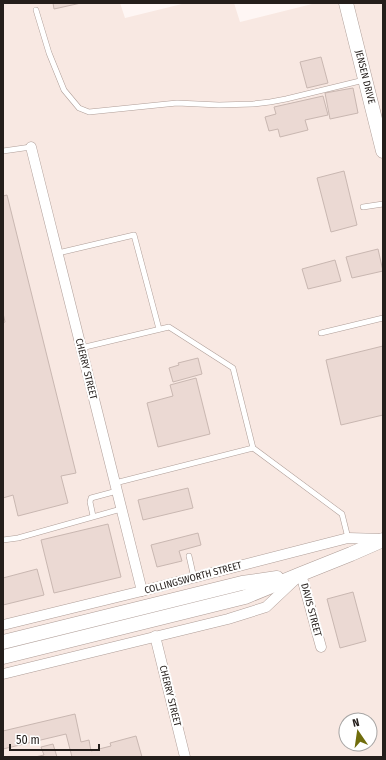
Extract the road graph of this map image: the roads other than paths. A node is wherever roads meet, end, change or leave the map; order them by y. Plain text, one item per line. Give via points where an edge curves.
1 (346, 3) edge
2 (36, 10) dead end
3 (365, 79) junction
4 (31, 147) joint
5 (3, 151) edge
6 (383, 151) edge
7 (383, 204) edge
8 (363, 207) dead end
9 (58, 253) junction
10 (383, 318) edge
11 (159, 329) junction
12 (321, 333) dead end
13 (81, 348) junction
14 (253, 448) junction
15 (116, 487) junction
16 (121, 509) junction
17 (93, 516) junction
18 (348, 538) junction
19 (3, 540) edge
20 (383, 540) edge
21 (189, 556) dead end
22 (301, 574) junction
23 (194, 578) junction
24 (142, 591) junction
25 (3, 625) edge
26 (155, 636) junction
27 (3, 642) edge
28 (321, 647) dead end
29 (3, 657) edge
30 (3, 674) edge
31 (185, 757) edge

1 - 3 main road, JENSEN DRIVE
2 - 3 lane via 64,90 79,108 88,112 177,103 219,105 270,102
3 - 6 main road, JENSEN DRIVE
4 - 5 lane
4 - 9 street, CHERRY STREET
7 - 8 lane
9 - 11 lane via 134,235
9 - 13 street, CHERRY STREET
10 - 12 lane
11 - 13 lane
11 - 14 lane via 169,327 233,368
13 - 15 street, CHERRY STREET
14 - 15 lane
14 - 18 lane via 342,514
15 - 16 street, CHERRY STREET
15 - 17 lane via 91,498
16 - 17 lane
16 - 24 street, CHERRY STREET
17 - 19 lane
18 - 20 street, COLLINGSWORTH STREET
18 - 23 street, COLLINGSWORTH STREET
20 - 22 main road, COLLINGSWORTH STREET
21 - 23 lane
22 - 26 street, COLLINGSWORTH STREET via 266,607 228,619
22 - 27 main road, COLLINGSWORTH STREET via 242,584
22 - 28 street, DAVIS STREET
22 - 29 main road, COLLINGSWORTH STREET via 245,597
23 - 24 street, COLLINGSWORTH STREET
24 - 25 street, COLLINGSWORTH STREET
26 - 30 street, COLLINGSWORTH STREET
26 - 31 street, CHERRY STREET

